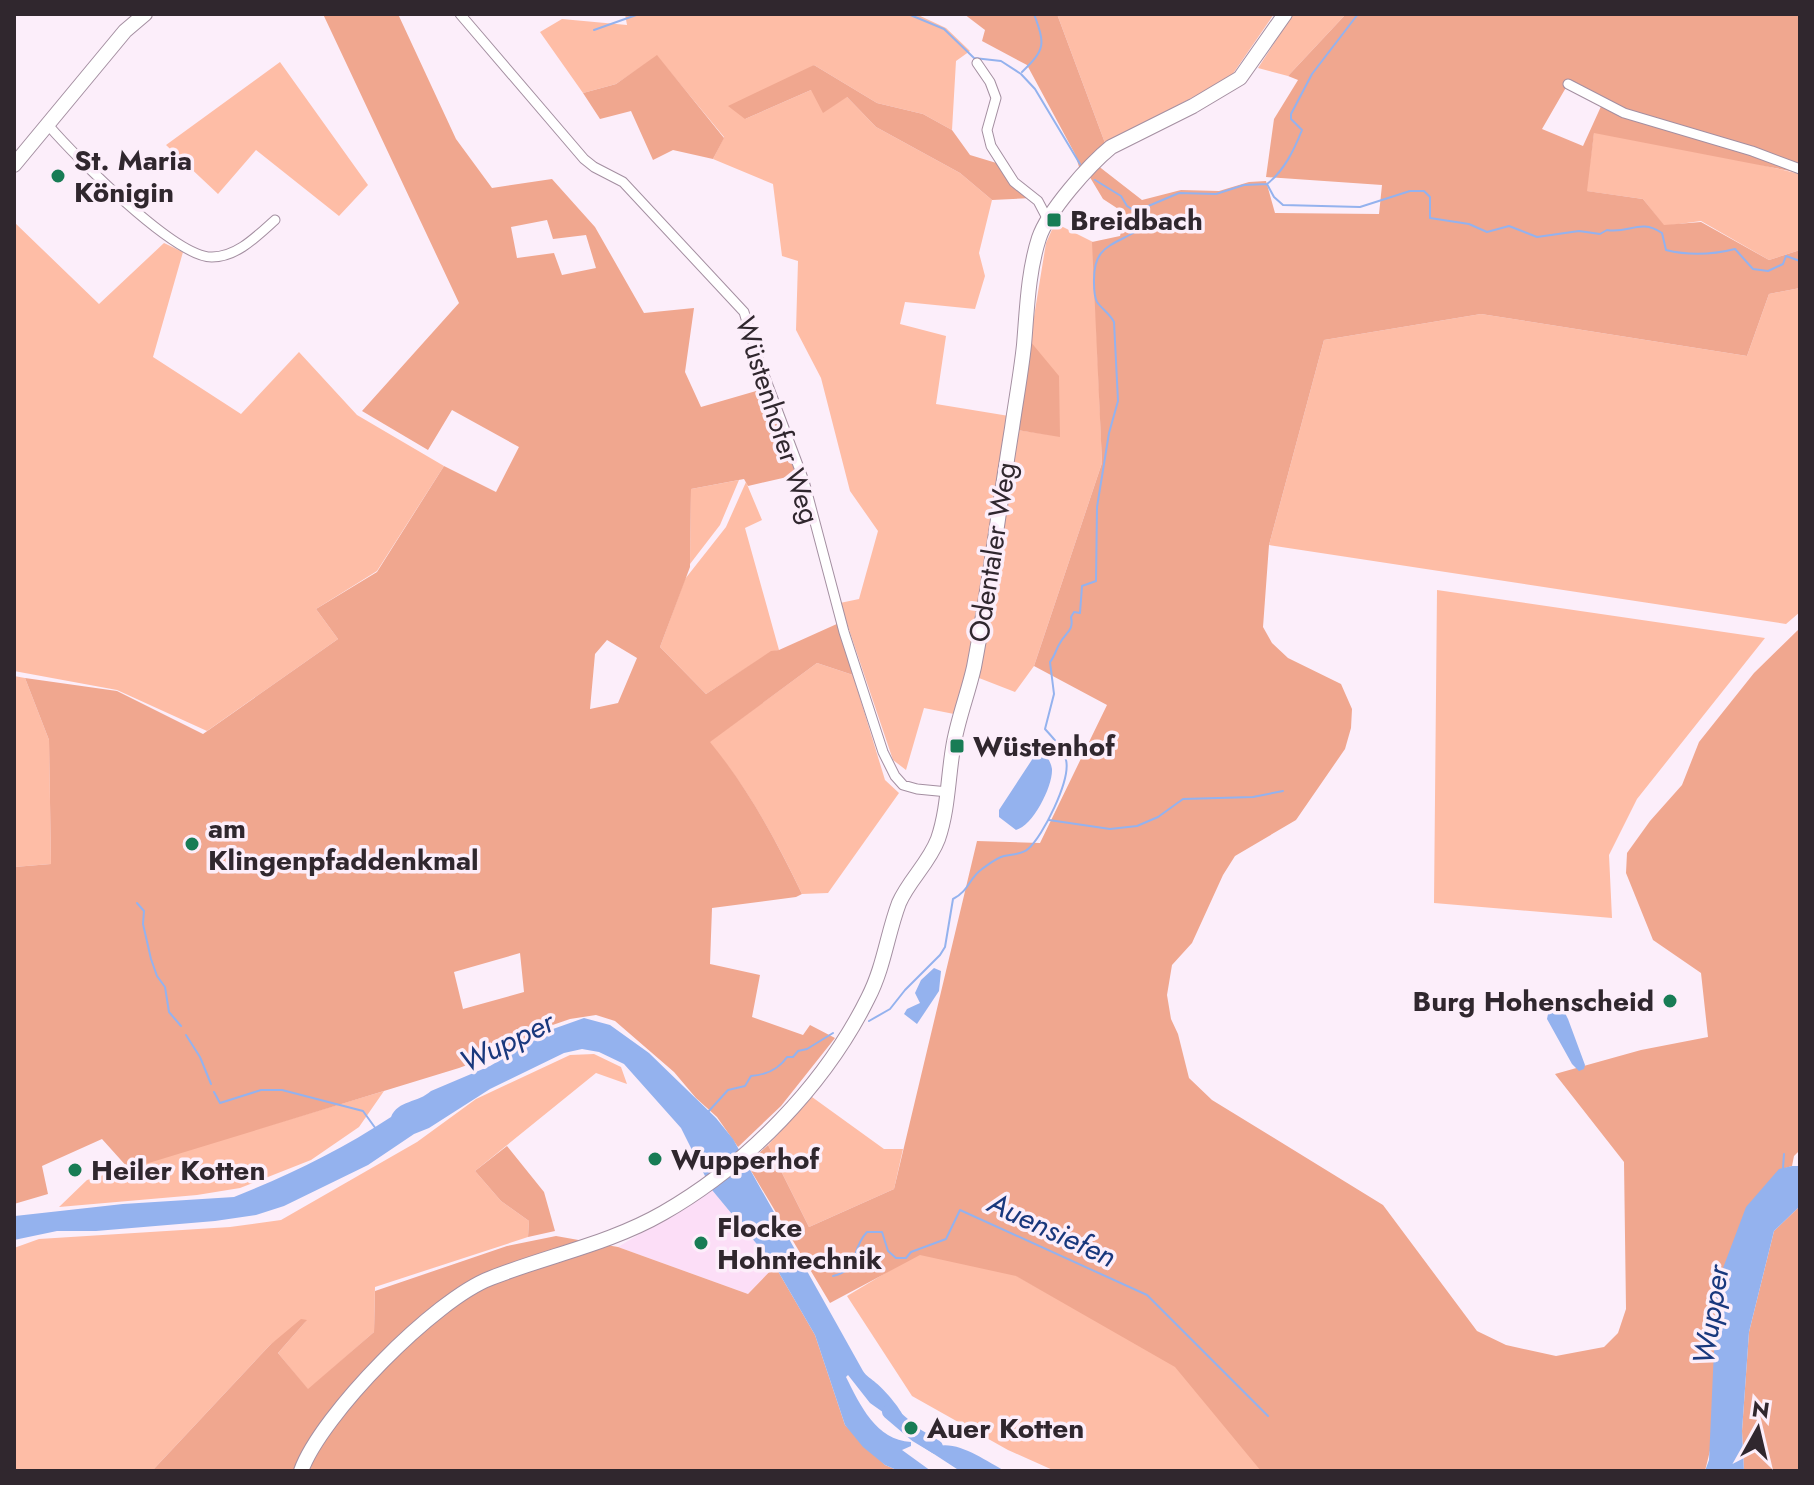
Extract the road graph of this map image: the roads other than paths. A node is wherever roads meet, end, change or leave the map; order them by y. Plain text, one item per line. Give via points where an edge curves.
1 (145, 14) edge
2 (460, 14) edge
3 (1285, 14) edge
4 (977, 63) dead end
5 (1568, 84) dead end
6 (49, 126) junction
7 (14, 165) edge
8 (1800, 169) edge
9 (275, 220) dead end
10 (1048, 220) junction
11 (948, 792) junction
12 (301, 1471) edge

1 - 6 main road via 125,31
2 - 11 street, Wüstenhofer Weg via 584,159 623,182 744,312 804,481 883,752 903,785
3 - 10 main road, Odentaler Weg via 1240,78 1111,147
4 - 10 street via 996,98 987,130 991,146
5 - 8 street via 1624,113
6 - 7 main road
6 - 9 street via 86,167 157,229 201,255 222,256 245,246
10 - 11 main road, Odentaler Weg via 1030,279 1022,363 974,665 953,745
11 - 12 main road, Odentaler Weg via 937,841 900,902 883,966 863,1008 803,1096 751,1149 665,1212 615,1237 491,1278 451,1300 357,1389 306,1456

